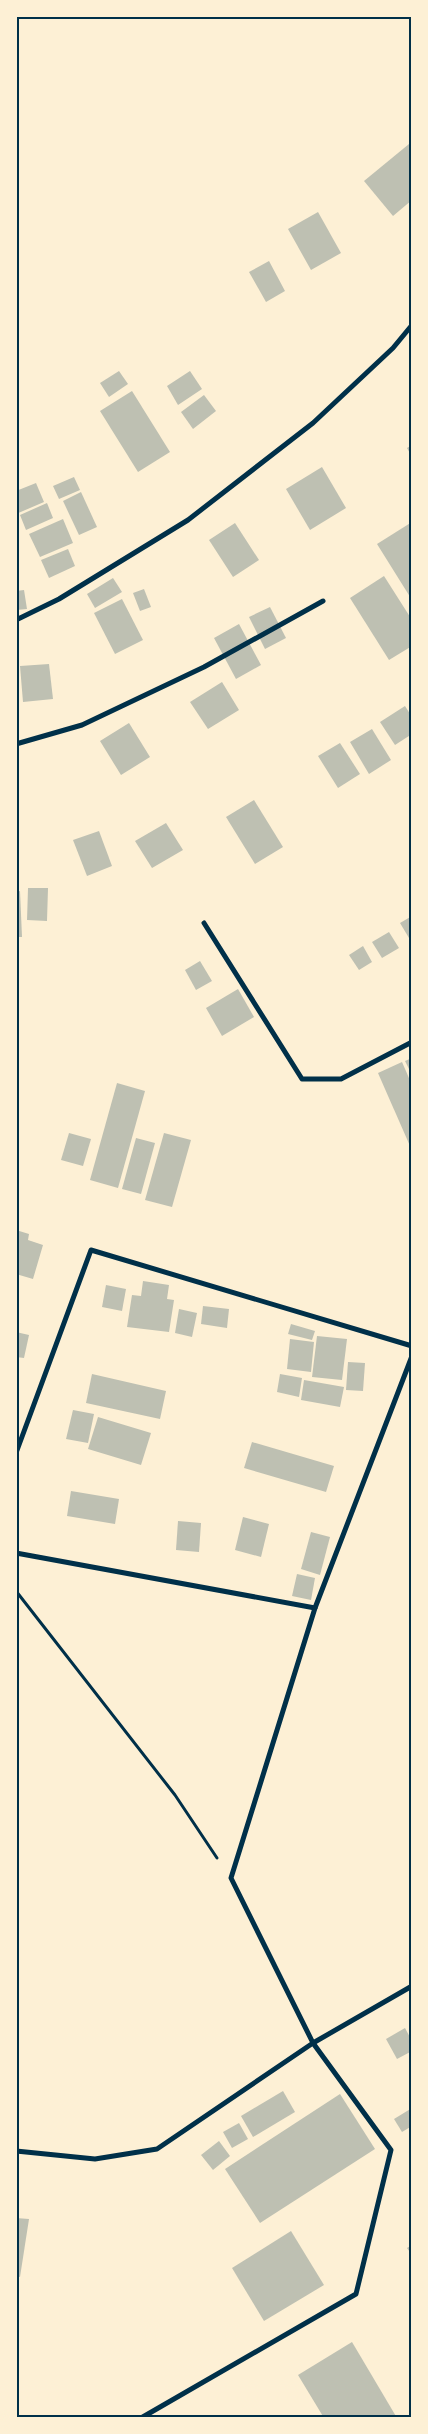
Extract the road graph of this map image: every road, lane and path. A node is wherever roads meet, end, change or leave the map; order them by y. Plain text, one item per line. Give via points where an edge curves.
1 (412, 325) edge
2 (323, 601) dead end
3 (16, 620) edge
4 (16, 744) edge
5 (204, 923) dead end
6 (412, 1042) edge
7 (412, 1346) edge
8 (412, 1356) edge
9 (16, 1453) edge
10 (16, 1553) edge
11 (16, 1591) edge
12 (315, 1608) junction
13 (231, 1878) junction
14 (412, 1986) edge
15 (313, 2043) junction
16 (16, 2152) edge
17 (141, 2418) edge

1 - 3 street via 313,423 188,520 59,599
2 - 4 street via 204,667 82,725
5 - 6 street via 302,1079 340,1079
7 - 9 street via 92,1250
8 - 12 street
10 - 12 street
11 - 13 path via 175,1794
12 - 13 street
13 - 15 street
14 - 15 street
15 - 16 street via 157,2149 95,2159
15 - 17 street via 391,2150 356,2294

